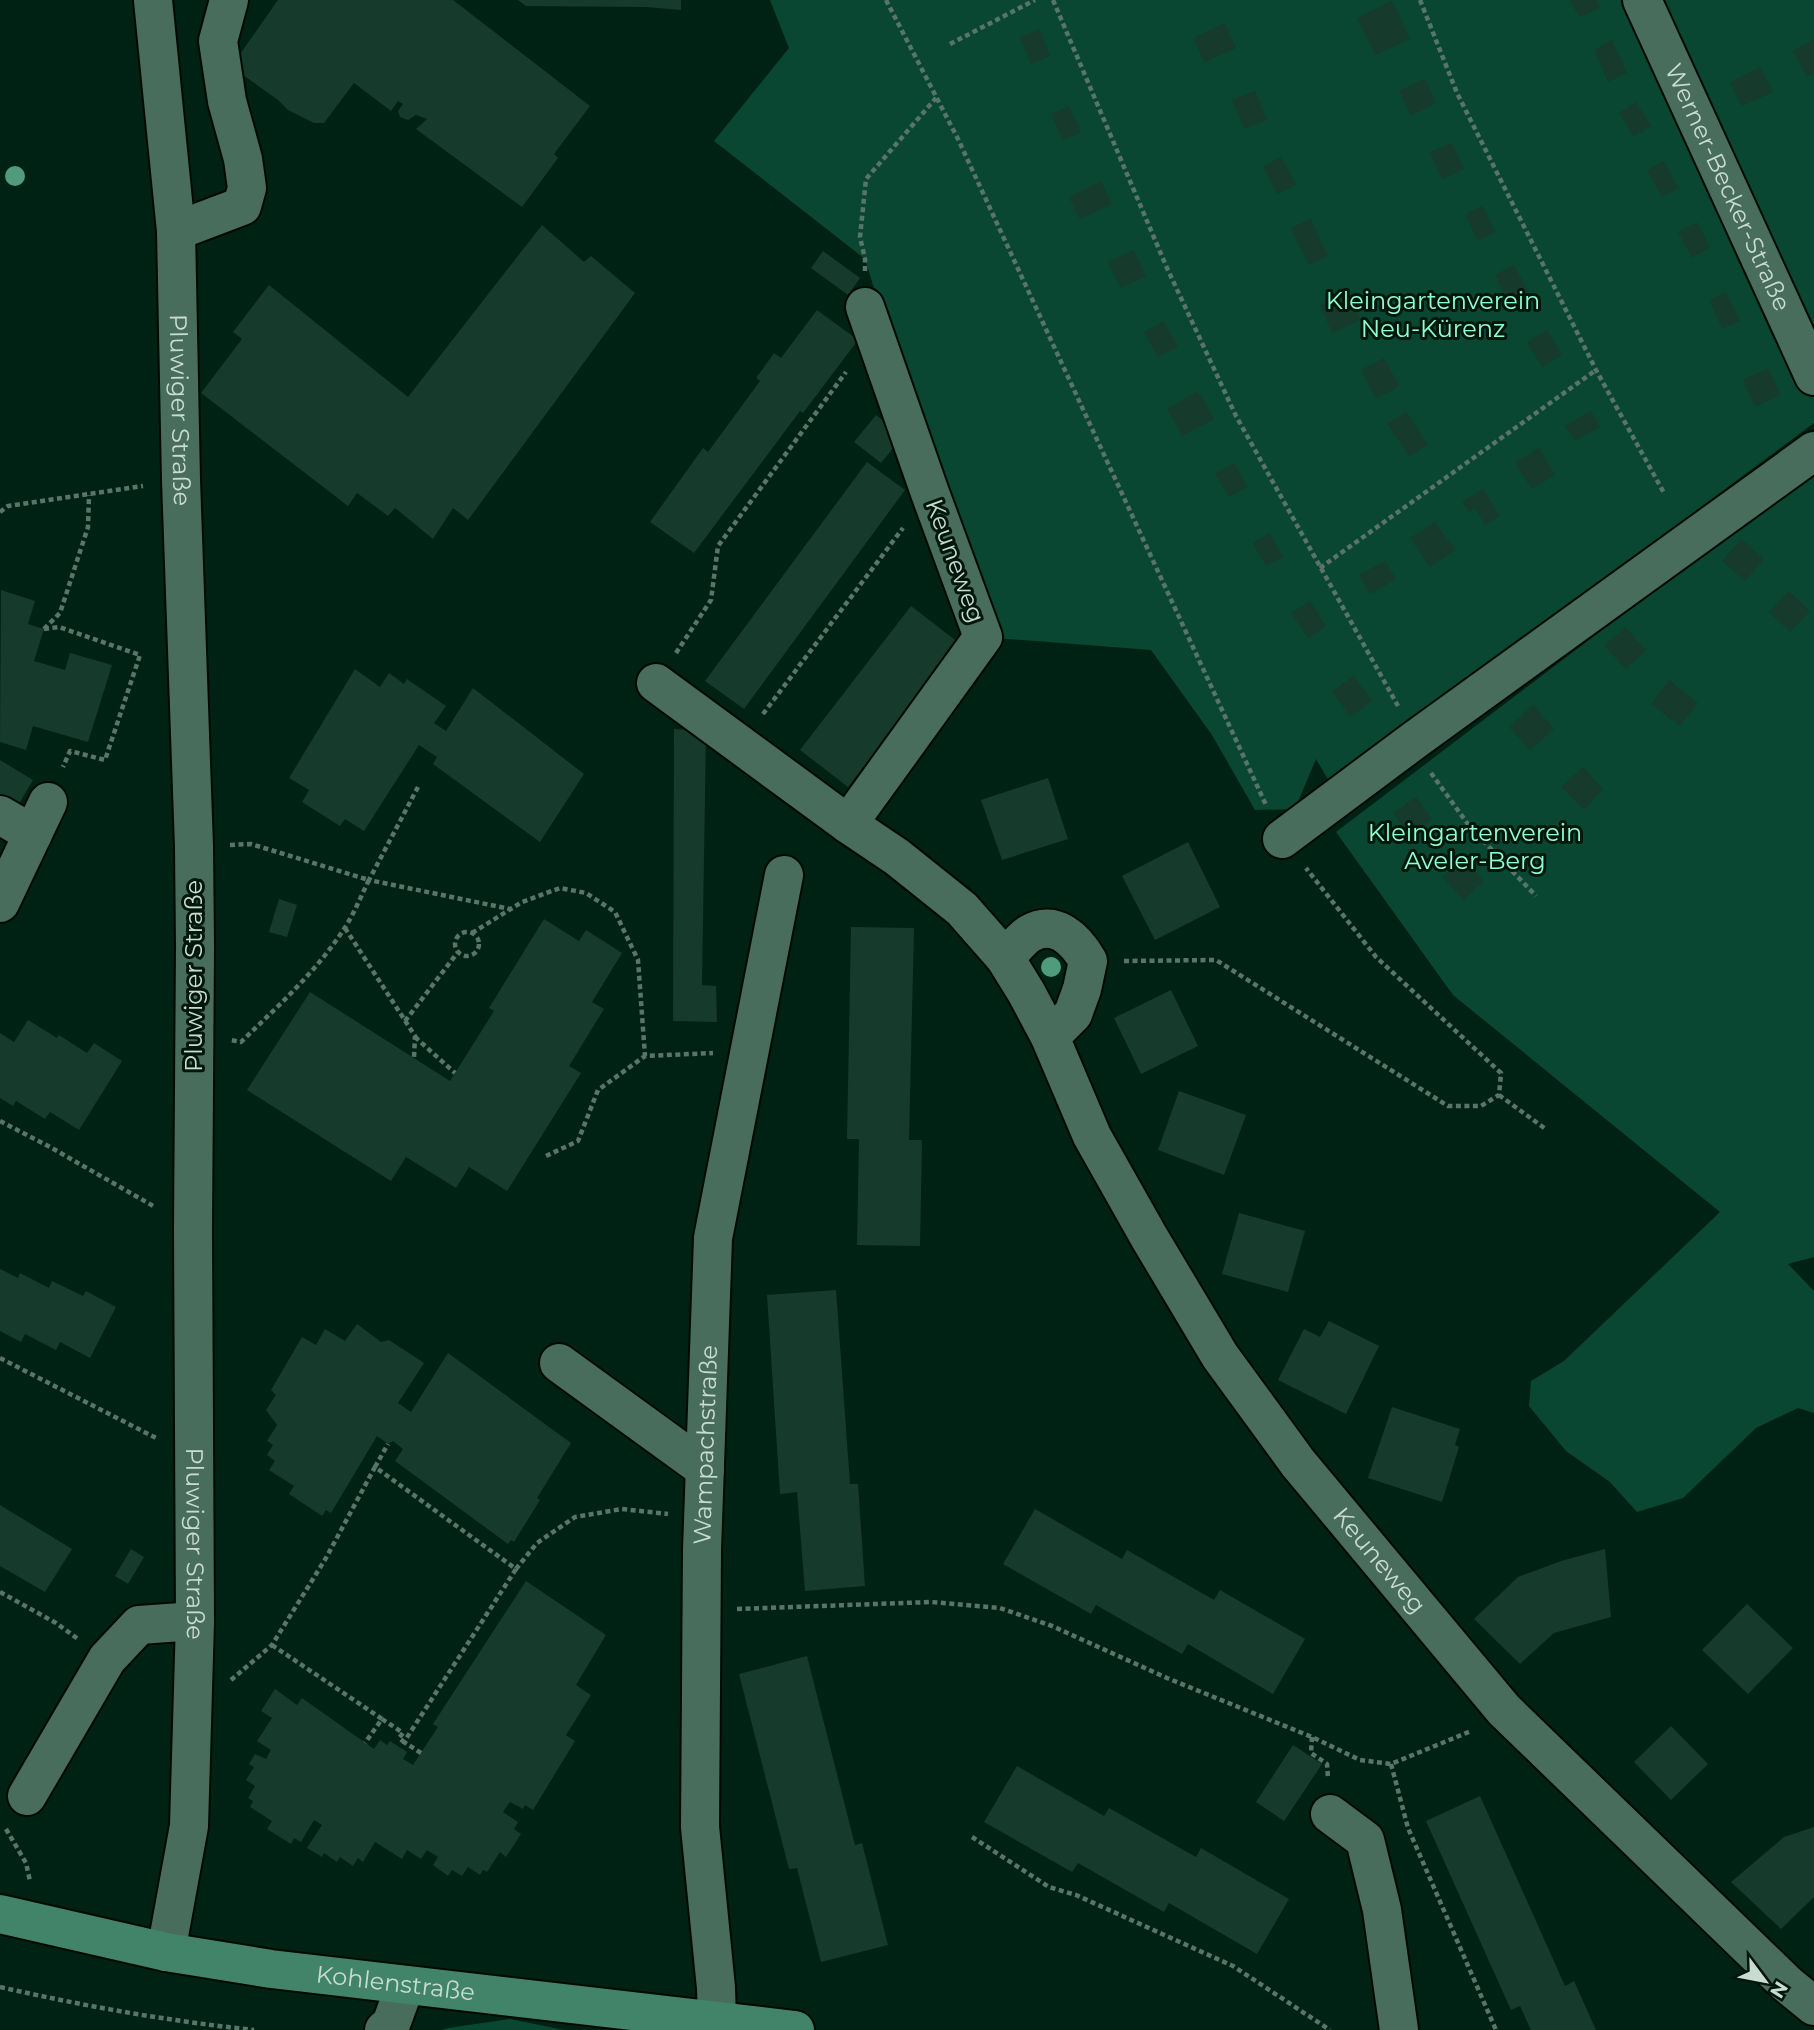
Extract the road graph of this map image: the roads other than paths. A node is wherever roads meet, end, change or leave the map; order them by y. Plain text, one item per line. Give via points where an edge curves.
1 (153, 0) edge
2 (229, 0) edge
3 (1642, 0) edge
4 (176, 231) junction
5 (865, 307) road end
6 (1814, 376) edge
7 (1814, 451) edge
8 (656, 683) road end
9 (0, 815) edge
10 (848, 824) junction
11 (1282, 839) road end
12 (784, 875) dead end
13 (1, 901) edge
14 (1005, 958) junction
15 (1050, 1037) junction
16 (559, 1363) dead end
17 (705, 1469) junction
18 (195, 1621) junction
19 (14, 1808) edge
20 (1330, 1814) dead end
21 (0, 1914) edge
22 (166, 1952) junction
23 (405, 1986) junction
24 (1814, 2006) edge
25 (717, 2020) junction
26 (384, 2030) edge
27 (795, 2030) edge
28 (1399, 2030) edge

1 - 4 street, Pluwiger Straße
2 - 4 street via 218,41 247,188 242,206
3 - 6 street, Werner-Becker-Straße
4 - 18 street, Pluwiger Straße via 194,847
5 - 10 street, Keuneweg via 983,637
7 - 11 street
8 - 10 street, Keuneweg
9 - 13 street via 41,818
10 - 14 street, Keuneweg via 962,909
12 - 17 street, Wampachstraße via 713,1238
14 - 15 street, Keuneweg
14 - 15 street via 1028,934 1046,928 1078,943 1088,961 1082,989 1073,1014
15 - 24 street, Keuneweg via 1092,1136 1149,1237 1220,1356 1298,1463 1504,1710 1767,1966
16 - 17 street
17 - 25 street, Wampachstraße via 701,1827
18 - 19 street via 139,1625 107,1659
18 - 22 street, Pluwiger Straße via 189,1826
20 - 28 street via 1365,1840 1382,1910
21 - 22 main road, Kohlenstraße
22 - 23 main road, Kohlenstraße
23 - 25 main road, Kohlenstraße
23 - 26 street via 391,2024
25 - 27 main road, Kohlenstraße

